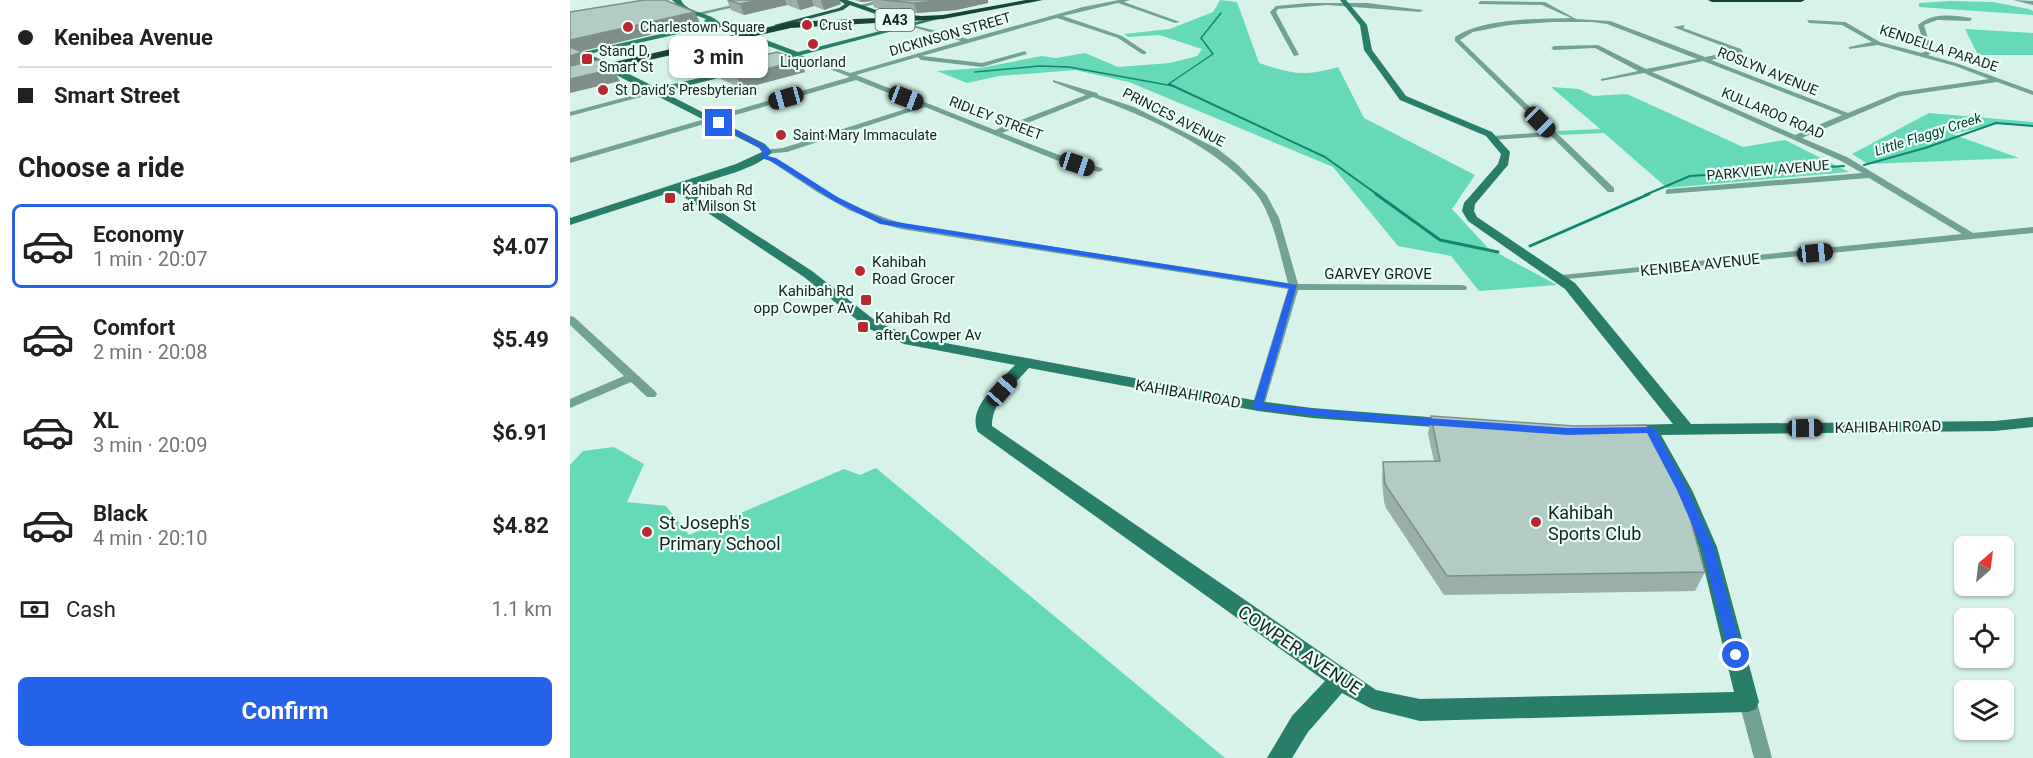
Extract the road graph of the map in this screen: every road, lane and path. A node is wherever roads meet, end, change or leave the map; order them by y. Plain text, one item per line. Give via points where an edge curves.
1 (762, 0) edge
2 (832, 0) edge
3 (888, 0) edge
4 (1024, 0) edge
5 (1039, 0) edge
6 (1127, 0) edge
7 (1712, 0) edge
8 (1801, 0) edge
9 (2016, 0) edge
10 (671, 2) edge
11 (844, 2) edge
12 (1117, 2) junction
13 (1345, 2) edge
14 (1274, 3) dead end
15 (1480, 3) dead end
16 (2033, 3) edge
17 (859, 6) junction
18 (1281, 6) junction
19 (1420, 10) dead end
20 (698, 15) junction
21 (919, 16) junction
22 (1057, 16) junction
23 (845, 19) junction
24 (1576, 19) junction
25 (1970, 19) dead end
26 (1809, 21) dead end
27 (908, 22) junction
28 (1177, 22) dead end
29 (717, 23) junction
30 (1668, 24) dead end
31 (778, 25) junction
32 (745, 33) junction
33 (968, 41) junction
34 (1878, 43) junction
35 (1554, 48) dead end
36 (1851, 48) dead end
37 (1025, 53) dead end
38 (1144, 53) dead end
39 (797, 54) junction
40 (574, 55) edge
41 (1296, 55) dead end
42 (1922, 56) junction
43 (914, 57) junction
44 (1706, 59) junction
45 (760, 64) edge
46 (607, 66) junction
47 (750, 67) edge
48 (1643, 71) junction
49 (570, 74) edge
50 (852, 77) junction
51 (1603, 80) dead end
52 (1998, 80) junction
53 (1055, 81) dead end
54 (657, 91) junction
55 (2033, 93) edge
56 (1095, 94) junction
57 (924, 105) junction
58 (570, 114) edge
59 (1847, 115) junction
60 (713, 120) junction
61 (996, 132) junction
62 (1551, 134) junction
63 (1493, 138) junction
64 (1794, 138) junction
65 (765, 154) junction
66 (570, 161) edge
67 (1099, 170) dead end
68 (1870, 175) junction
69 (678, 188) junction
70 (1611, 190) dead end
71 (1669, 192) dead end
72 (570, 222) edge
73 (2033, 230) edge
74 (1971, 236) junction
75 (1562, 278) junction
76 (1294, 286) junction
77 (1462, 288) dead end
78 (570, 319) edge
79 (1024, 364) junction
80 (632, 377) junction
81 (651, 394) dead end
82 (570, 404) edge
83 (1258, 406) junction
84 (2033, 422) edge
85 (1458, 424) edge
86 (1650, 429) junction
87 (1686, 429) junction
88 (1615, 430) edge
89 (1340, 680) junction
90 (1748, 702) junction
91 (1279, 758) edge
92 (1763, 758) edge

1 - 20 street
2 - 11 main road
3 - 17 street
4 - 21 highway, A43
5 - 27 highway, A43
6 - 12 street, DICKINSON STREET
7 - 8 highway
9 - 16 street
10 - 20 street, RIDLEY STREET
10 - 20 street, RIDLEY STREET
11 - 17 main road
11 - 23 main road via 853,10
11 - 31 main road via 841,9
12 - 22 street, DICKINSON STREET
12 - 28 street
13 - 18 street
13 - 19 street
13 - 63 street via 1363,25 1368,50 1403,98 1483,130
14 - 18 street
15 - 24 street via 1543,3
17 - 21 main road via 884,15
17 - 23 main road via 861,9
18 - 41 street via 1273,12
20 - 29 street, RIDLEY STREET
21 - 23 highway, A43
22 - 33 street, DICKINSON STREET
22 - 38 street via 1120,37
23 - 27 highway, A43
23 - 31 highway, A43
23 - 32 highway, A43
24 - 44 street, ROSLYN AVENUE via 1594,21
24 - 62 street, ROSLYN AVENUE via 1511,24 1467,33 1457,40
25 - 42 street via 1936,18 1924,22 1921,25 1929,53
26 - 34 street, KENDELLA PARADE via 1847,24
27 - 33 street
27 - 39 street
29 - 32 street, RIDLEY STREET
29 - 40 street
30 - 44 street via 1739,50
31 - 32 highway, A43
32 - 39 street, RIDLEY STREET
32 - 46 highway, A43
33 - 43 street, DICKINSON STREET
34 - 36 street
34 - 42 street, KENDELLA PARADE
35 - 48 street, KULLAROO ROAD via 1596,46
37 - 43 street via 982,65
39 - 45 street
39 - 50 street, RIDLEY STREET
40 - 46 street
42 - 52 street, KENDELLA PARADE
43 - 50 street, DICKINSON STREET
44 - 48 street
44 - 59 street, ROSLYN AVENUE
46 - 49 highway, A43
46 - 54 street
47 - 54 street
48 - 51 street
48 - 64 street, KULLAROO ROAD
50 - 57 street, RIDLEY STREET
50 - 60 street, DICKINSON STREET
52 - 55 street, KENDELLA PARADE
52 - 59 street via 1912,91
53 - 56 street, PRINCES AVENUE
54 - 58 street
54 - 60 street
56 - 61 street
56 - 76 street, PRINCES AVENUE via 1215,151 1235,167 1269,207
57 - 61 street, RIDLEY STREET
57 - 65 street
59 - 64 street
60 - 65 street via 762,146
60 - 66 street, DICKINSON STREET
61 - 67 street, RIDLEY STREET
62 - 63 street
62 - 70 street, ROSLYN AVENUE
63 - 75 street via 1506,159 1470,203 1470,215 1486,230
64 - 68 street, KULLAROO ROAD via 1832,153
65 - 69 street
65 - 76 street, GARVEY GROVE via 836,200 883,222
68 - 71 street, PARKVIEW AVENUE
68 - 74 street, KULLAROO ROAD
69 - 72 street
69 - 79 street, KAHIBAH ROAD via 797,266 882,330 929,346
73 - 74 street, KENIBEA AVENUE
74 - 75 street, KENIBEA AVENUE
75 - 87 street
76 - 77 street, GARVEY GROVE
76 - 83 street
78 - 80 street
79 - 83 street, KAHIBAH ROAD
79 - 89 street, COWPER AVENUE via 987,407 982,418 984,428
80 - 81 street
80 - 82 street
83 - 85 street, KAHIBAH ROAD
84 - 87 street, KAHIBAH ROAD via 1995,426
86 - 87 street, KAHIBAH ROAD
86 - 88 street, KAHIBAH ROAD
86 - 90 street via 1708,547
89 - 90 street, COWPER AVENUE via 1372,699 1420,710
89 - 91 street via 1300,724
90 - 92 street

